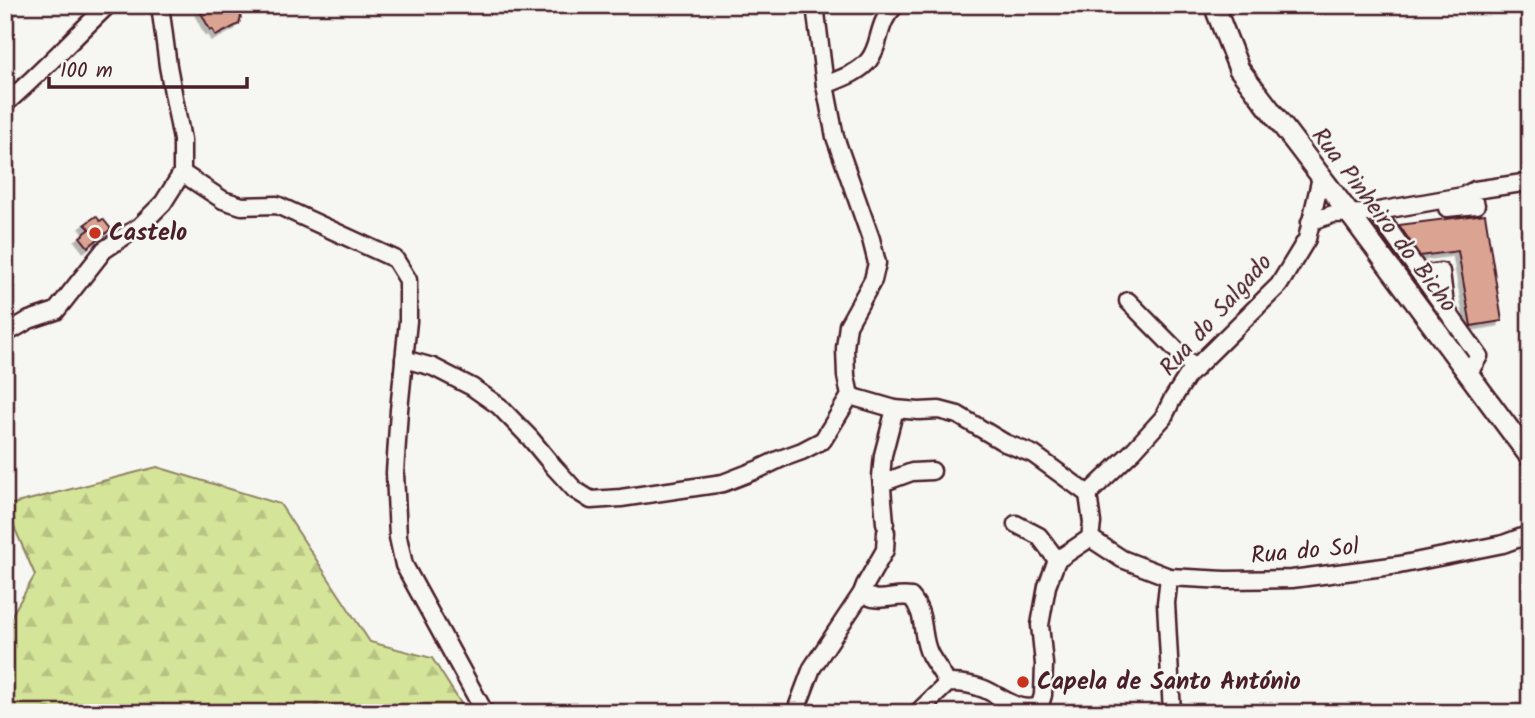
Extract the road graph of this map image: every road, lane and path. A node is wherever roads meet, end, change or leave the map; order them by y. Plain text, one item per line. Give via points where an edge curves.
1 (108, 5) edge
2 (160, 5) edge
3 (815, 5) edge
4 (897, 5) edge
5 (1215, 5) edge
6 (825, 85) junction
7 (5, 104) edge
8 (182, 173) junction
9 (1321, 177) junction
10 (1530, 182) edge
11 (1476, 205) dead end
12 (1352, 217) junction
13 (1380, 217) junction
14 (1310, 222) junction
15 (1128, 301) dead end
16 (5, 334) edge
17 (404, 359) junction
18 (1195, 369) junction
19 (1468, 374) junction
20 (850, 396) junction
21 (895, 409) junction
22 (1530, 457) edge
23 (932, 471) dead end
24 (882, 483) junction
25 (1088, 494) junction
26 (1016, 524) dead end
27 (1530, 534) edge
28 (1090, 538) junction
29 (1057, 560) junction
30 (1169, 577) junction
31 (863, 593) junction
32 (947, 684) junction
33 (1040, 709) edge
34 (485, 713) edge
35 (795, 713) edge
36 (917, 713) edge
37 (1172, 713) edge

1 - 7 street
2 - 8 street
3 - 6 street
4 - 6 street via 881,26 867,63
5 - 9 main road, Rua Pinheiro do Bicho via 1239,69
6 - 20 street via 835,137 877,263 873,280 848,325 845,348
8 - 16 street via 163,203 140,226 104,250 56,311
8 - 17 street via 223,200 242,206 276,205 395,259 408,280
9 - 12 main road, Rua Pinheiro do Bicho
9 - 14 street, Rua do Salgado
10 - 12 street
11 - 13 street
12 - 13 street
12 - 14 street via 1333,215
12 - 19 main road, Rua Pinheiro do Bicho
13 - 19 street via 1421,275 1441,272 1445,308 1479,356
14 - 18 street, Rua do Salgado via 1307,239 1279,285
15 - 18 street
17 - 20 street via 433,367 499,406 575,490 591,500 723,483 760,469 823,440
17 - 34 street via 395,472 404,565
18 - 25 street, Rua do Salgado via 1163,418
19 - 22 main road, Rua Pinheiro do Bicho
20 - 21 street
21 - 24 street via 883,455
21 - 25 street via 958,415 1033,454
23 - 24 street via 912,472
24 - 31 street via 885,550
25 - 28 street
26 - 29 street via 1039,536
27 - 30 street, Rua do Sol via 1503,544 1399,565 1292,579
28 - 29 street
28 - 30 street, Rua do Sol via 1122,559
29 - 33 street via 1040,625 1045,664
30 - 37 street via 1166,603
31 - 32 street via 876,600 911,597 920,612 930,655
31 - 35 street via 812,668
32 - 33 street via 981,687 1023,708
32 - 36 street

